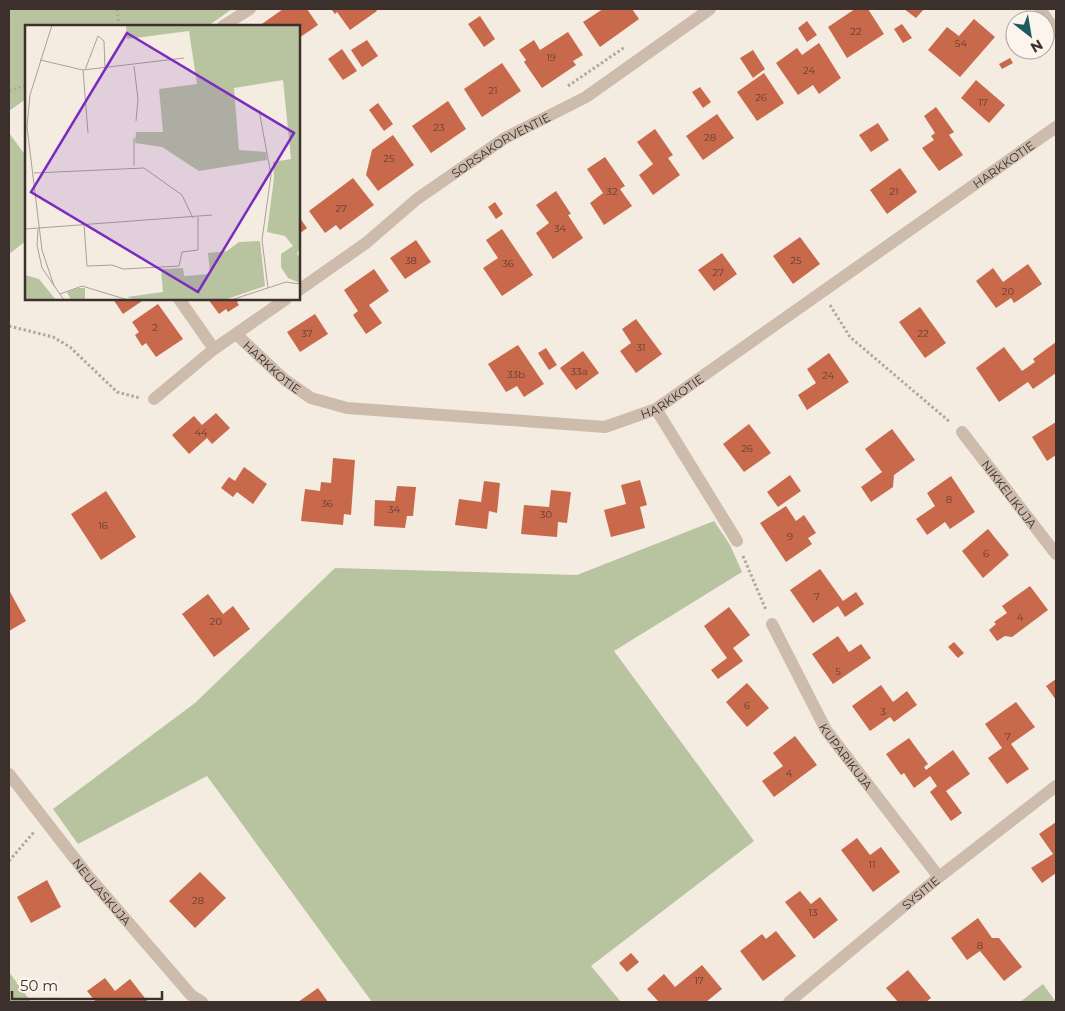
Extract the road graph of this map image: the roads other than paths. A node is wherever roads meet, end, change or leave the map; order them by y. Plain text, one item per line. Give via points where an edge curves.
1 (250, 9) edge
2 (710, 9) edge
3 (1040, 9) edge
4 (228, 23) edge
5 (1056, 32) edge
6 (1056, 127) edge
7 (300, 289) edge
8 (180, 300) edge
9 (285, 300) edge
10 (236, 334) junction
11 (214, 349) junction
12 (154, 399) road end
13 (656, 409) junction
14 (962, 432) road end
15 (737, 541) road end
16 (1056, 554) edge
17 (772, 624) road end
18 (9, 774) edge
19 (1056, 786) edge
20 (939, 877) junction
21 (202, 1002) edge
22 (789, 1002) edge

1 - 4 street
2 - 7 street, SORSAKORVENTIE via 586,97 505,138 417,199 366,243
3 - 5 street
6 - 13 street, HARKKOTIE
8 - 11 street
9 - 10 street
10 - 11 street
10 - 13 street, HARKKOTIE via 311,398 347,408 606,427
11 - 12 street
13 - 15 street
14 - 16 street, NIKKELIKUJA
17 - 20 street, KUPARIKUJA via 826,730
18 - 21 street, NEULASKUJA via 95,884 191,995
19 - 20 street, SYSITIE
20 - 22 street, SYSITIE

